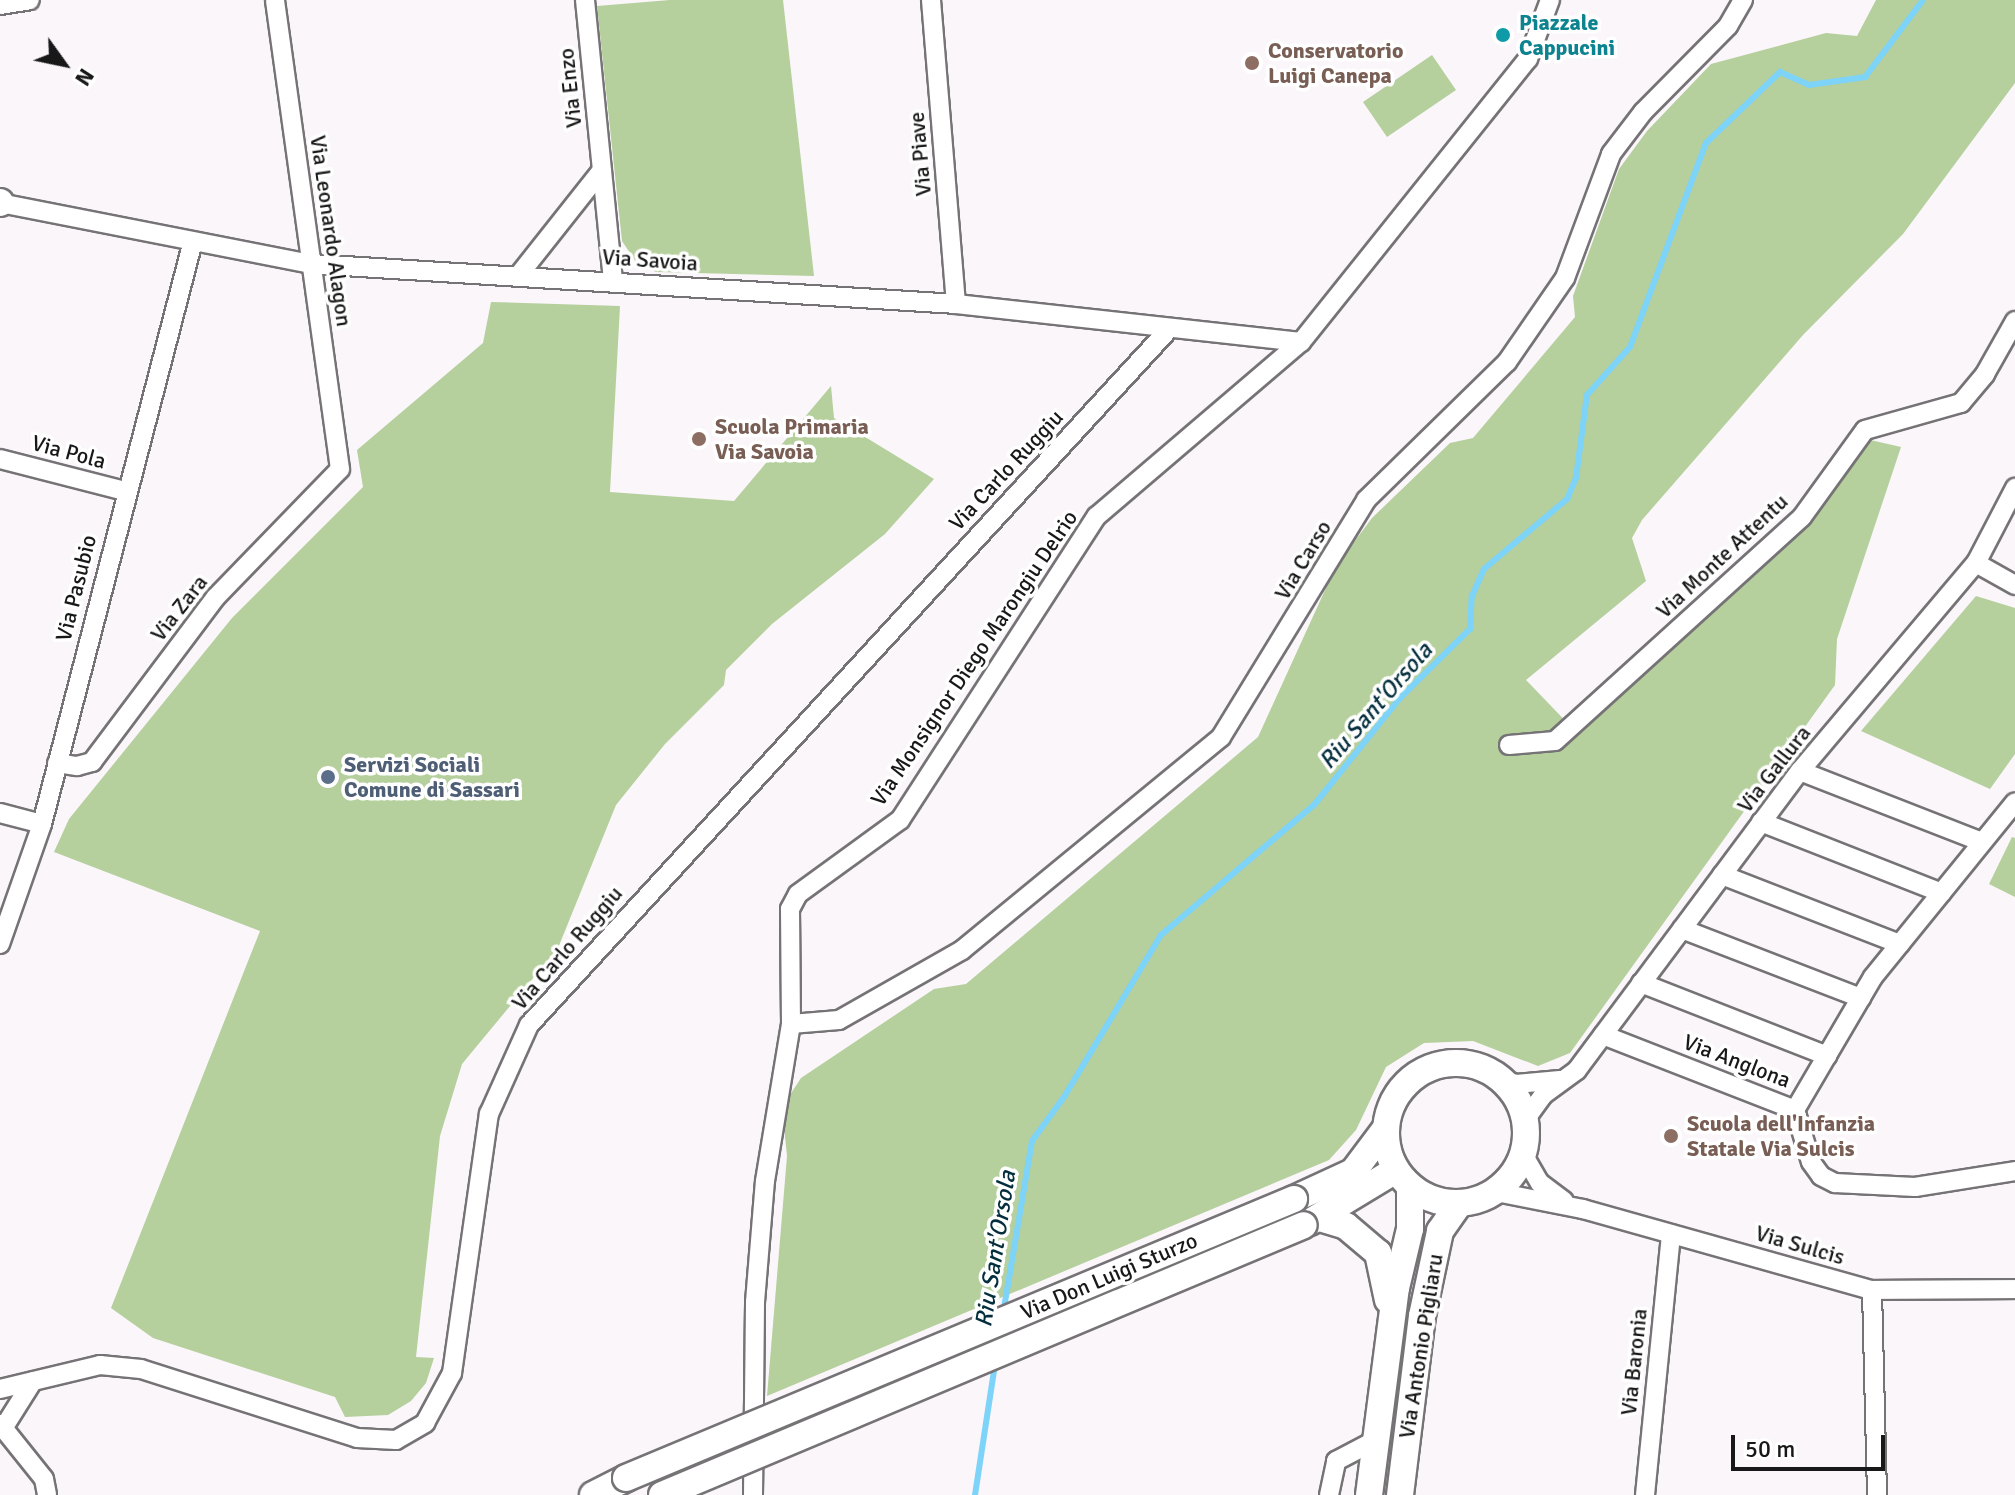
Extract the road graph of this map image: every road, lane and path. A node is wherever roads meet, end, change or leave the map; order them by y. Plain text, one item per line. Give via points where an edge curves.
1 (30, 0) edge
2 (275, 0) edge
3 (585, 0) edge
4 (931, 0) edge
5 (1550, 0) edge
6 (1743, 0) edge
7 (0, 5) edge
8 (602, 170) junction
9 (0, 203) edge
10 (193, 241) junction
11 (312, 264) junction
12 (518, 276) junction
13 (613, 282) junction
14 (956, 304) junction
15 (2015, 321) edge
16 (1168, 330) junction
17 (1301, 342) junction
18 (0, 459) edge
19 (340, 469) joint
20 (2015, 488) edge
21 (125, 491) junction
22 (1976, 563) junction
23 (2015, 585) edge
24 (1509, 745) dead end
25 (57, 763) junction
26 (1800, 771) junction
27 (2015, 802) edge
28 (0, 813) edge
29 (1761, 822) junction
30 (42, 824) junction
31 (1982, 842) junction
32 (1722, 875) junction
33 (1942, 893) junction
34 (1682, 929) junction
35 (0, 944) edge
36 (1900, 944) junction
37 (1641, 983) junction
38 (1861, 998) junction
39 (791, 1024) junction
40 (1603, 1035) junction
41 (1827, 1056) junction
42 (1567, 1078) junction
43 (1503, 1080) junction
44 (1795, 1110) junction
45 (1525, 1120) junction
46 (1386, 1128) junction
47 (1523, 1154) junction
48 (2015, 1171) edge
49 (1403, 1179) junction
50 (1496, 1192) junction
51 (1459, 1204) junction
52 (1577, 1208) junction
53 (1312, 1222) junction
54 (1671, 1234) junction
55 (2015, 1289) edge
56 (1872, 1290) junction
57 (1390, 1331) junction
58 (33, 1381) junction
59 (0, 1389) edge
60 (2, 1426) edge
61 (1374, 1441) junction
62 (47, 1495) edge
63 (593, 1495) edge
64 (662, 1495) edge
65 (753, 1495) edge
66 (1329, 1495) edge
67 (1369, 1495) edge
68 (1400, 1495) edge
69 (1645, 1495) edge
70 (1877, 1495) edge

1 - 7 street
2 - 11 street, Via Leonardo Alagon
3 - 8 street, Via Enzo
4 - 14 street, Via Piave
5 - 17 street, Via Monsignor Diego Marongiu Delrio via 1528,59
6 - 39 street, Via Carso via 1728,26 1643,112 1611,154 1565,278 1507,362 1366,500 1221,737 962,950 839,1020
8 - 12 street
8 - 13 street, Via Enzo
9 - 10 street, Via Savoia
10 - 11 street, Via Savoia
10 - 21 street, Via Pasubio
11 - 12 street, Via Savoia
11 - 19 street, Via Leonardo Alagon
12 - 13 street, Via Savoia
13 - 14 street, Via Savoia
14 - 16 street, Via Savoia
15 - 24 street, Via Monte Attentu via 1985,374 1961,403 1865,430 1802,517 1555,741
16 - 17 street, Via Savoia
16 - 58 street, Via Carlo Ruggiu via 529,1025 489,1114 452,1373 425,1423 396,1440 357,1438 141,1369 100,1365
17 - 39 street, Via Monsignor Diego Marongiu Delrio via 1097,516 900,820 798,894 790,909
18 - 21 street, Via Pola
19 - 25 street, Via Zara via 216,597 92,762
20 - 22 street, Via Gallura
21 - 25 street, Via Pasubio
22 - 23 street
22 - 26 street, Via Gallura
25 - 30 street, Via Pasubio
26 - 29 street, Via Gallura
26 - 31 street
27 - 31 street, Via Anglona
28 - 30 street
29 - 32 street, Via Gallura
29 - 33 street
30 - 35 street, Via Pasubio
31 - 33 street, Via Anglona
32 - 34 street, Via Gallura
32 - 36 street
33 - 36 street, Via Anglona
34 - 37 street, Via Gallura
34 - 38 street
36 - 38 street, Via Anglona
37 - 40 street, Via Gallura
37 - 41 street, Via Anglona
38 - 41 street, Via Anglona
39 - 65 street, Via Monsignor Diego Marongiu Delrio via 765,1181 755,1302
40 - 42 street, Via Gallura
40 - 44 street, Via Anglona
41 - 44 street, Via Anglona
42 - 43 street via 1528,1084
42 - 45 street, Via Gallura via 1543,1095
43 - 45 main road
43 - 46 main road via 1473,1064 1430,1068 1397,1095
44 - 48 street via 1811,1162 1835,1183 1915,1187
45 - 47 main road
46 - 49 main road
46 - 63 main road, Via Don Luigi Sturzo, bridge via 1353,1172
47 - 50 main road
47 - 52 street, Via Sulcis via 1540,1183
49 - 51 main road via 1433,1200
49 - 53 main road, Via Don Luigi Sturzo
49 - 57 main road, Via Antonio Pigliaru via 1410,1229
50 - 51 main road
50 - 52 street, Via Sulcis
51 - 68 main road, Via Antonio Pigliaru via 1440,1231 1422,1316
52 - 54 street, Via Sulcis
53 - 57 main road via 1346,1226 1378,1253
53 - 64 main road, Via Don Luigi Sturzo, bridge
54 - 56 street, Via Sulcis
54 - 69 street, Via Baronia
55 - 56 street, Via Sulcis
56 - 70 street
57 - 61 main road, Via Antonio Pigliaru
58 - 59 street, Via Carlo Ruggiu
58 - 60 street
60 - 62 street via 44,1479
61 - 66 street, Via Antonio Pigliaru via 1336,1461
61 - 67 main road, Via Antonio Pigliaru

